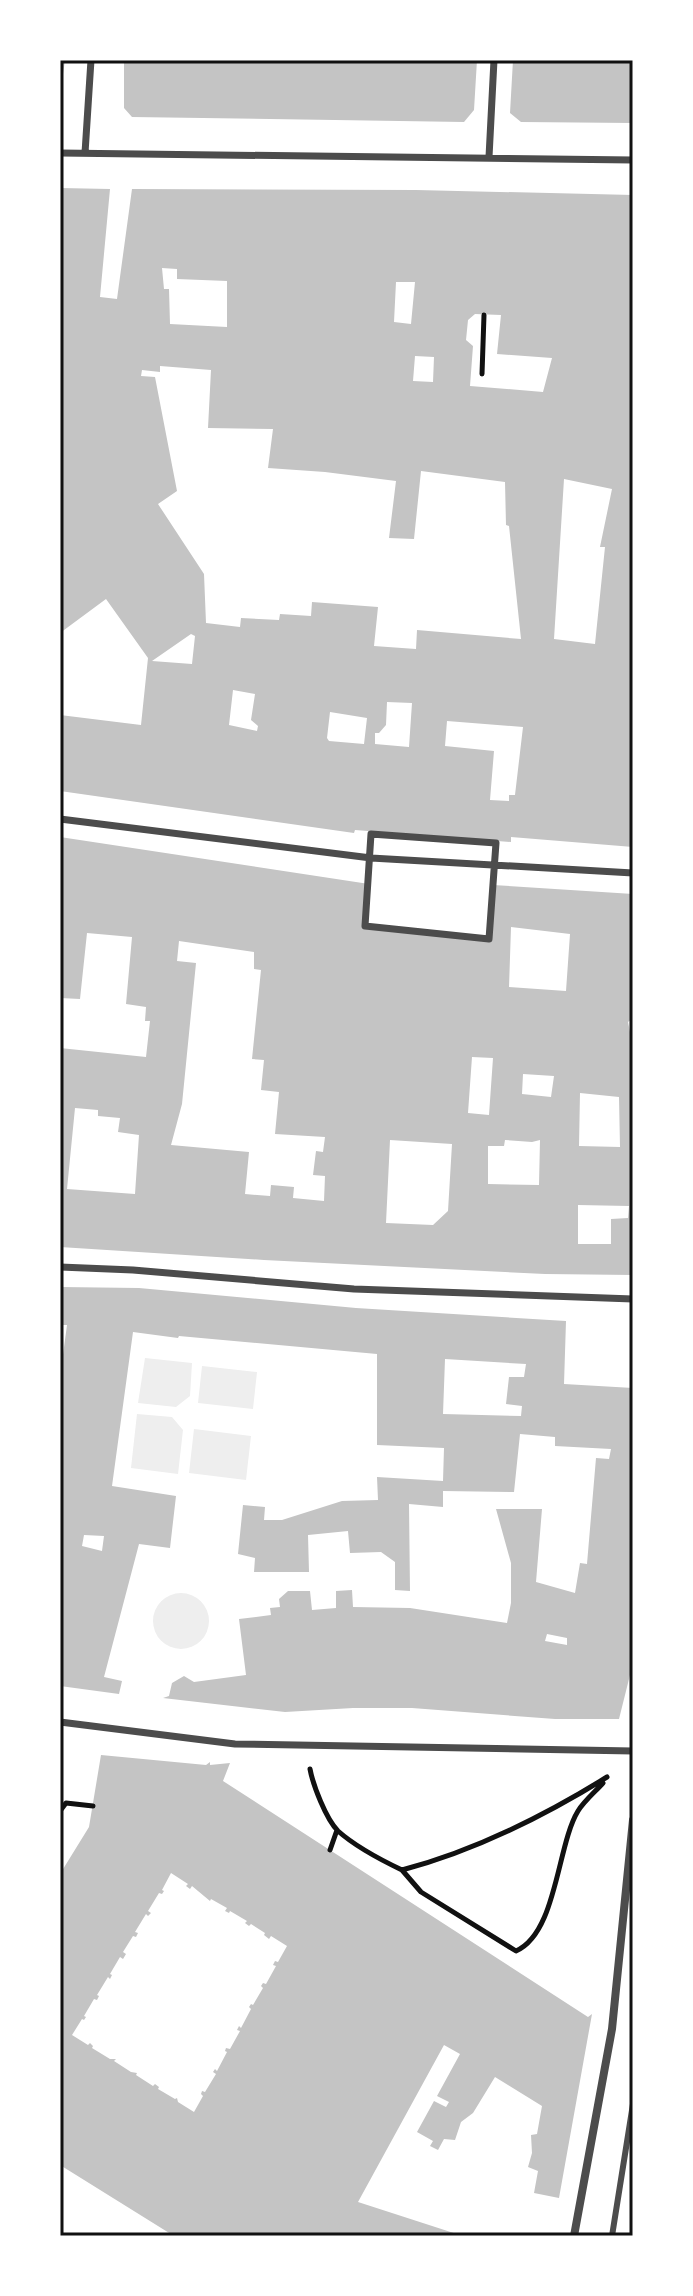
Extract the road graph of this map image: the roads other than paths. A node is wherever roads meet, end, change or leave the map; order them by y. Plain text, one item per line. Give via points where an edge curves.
1 (91, 60) edge
2 (494, 60) edge
3 (60, 153) edge
4 (85, 153) junction
5 (489, 157) junction
6 (633, 160) edge
7 (60, 819) edge
8 (371, 858) junction
9 (495, 866) junction
10 (633, 873) edge
11 (60, 1267) edge
12 (633, 1299) edge
13 (60, 1722) edge
14 (633, 1751) edge
15 (633, 1820) edge
16 (633, 2104) edge
17 (574, 2236) edge
18 (612, 2236) edge

1 - 4 street
2 - 5 street
3 - 4 street
4 - 5 street
5 - 6 street
7 - 8 street
8 - 9 street
8 - 9 street via 371,834 496,843
8 - 9 street via 365,926 489,939
9 - 10 street
11 - 12 street via 354,1289
13 - 14 street via 235,1744
15 - 17 street via 612,2029
16 - 18 lane

